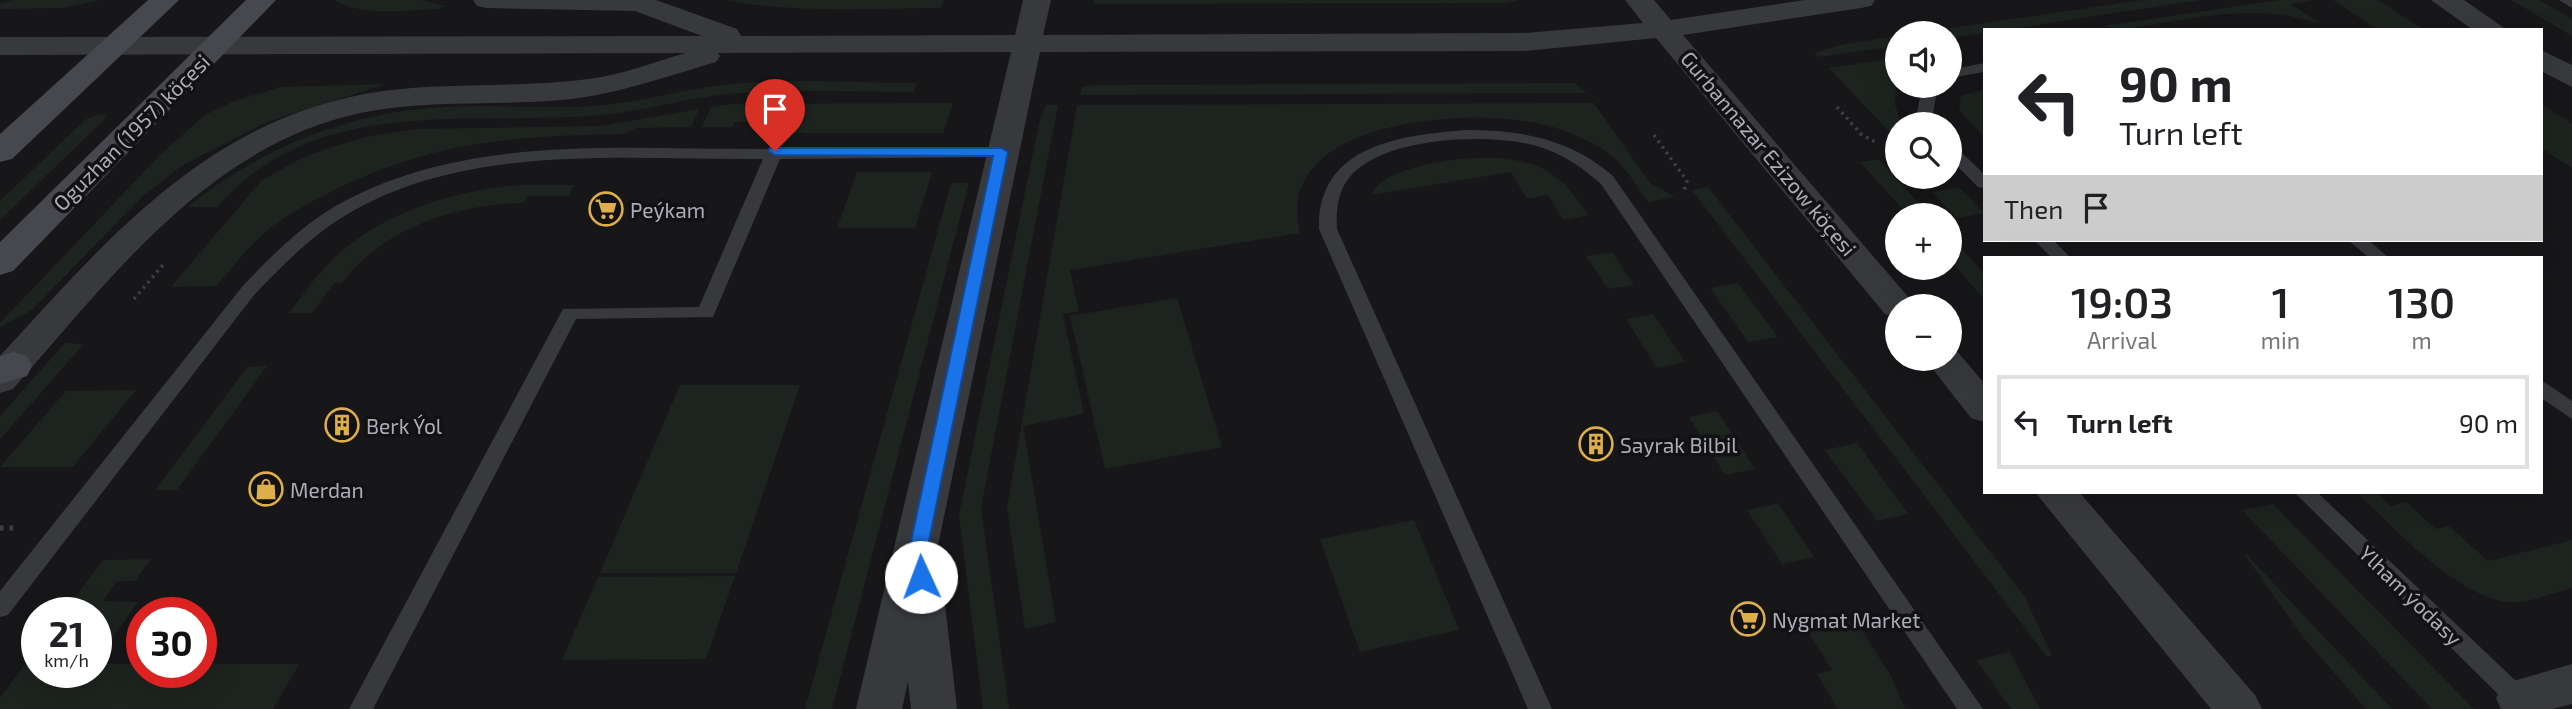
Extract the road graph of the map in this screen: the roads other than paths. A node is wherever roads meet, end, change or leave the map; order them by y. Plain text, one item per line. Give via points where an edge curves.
1 (166, 0) edge
2 (262, 0) edge
3 (487, 0) edge
4 (1037, 0) edge
5 (1639, 0) edge
6 (1861, 0) edge
7 (2445, 0) edge
8 (2566, 0) edge
9 (2572, 4) edge
10 (2490, 28) edge
11 (1664, 29) junction
12 (751, 43) junction
13 (1027, 43) junction
14 (0, 46) edge
15 (115, 46) junction
16 (217, 46) junction
17 (2543, 60) edge
18 (1983, 68) edge
19 (1962, 72) edge
20 (2572, 78) edge
21 (775, 151) junction
22 (0, 152) edge
23 (1001, 152) junction
24 (1962, 162) edge
25 (1983, 182) edge
26 (2045, 242) edge
27 (2360, 242) edge
28 (2060, 256) edge
29 (2378, 256) edge
30 (0, 263) edge
31 (1888, 294) edge
32 (1953, 371) edge
33 (4, 372) edge
34 (2543, 389) edge
35 (1983, 407) edge
36 (2572, 412) edge
37 (2057, 494) edge
38 (2306, 494) edge
39 (918, 551) junction
40 (0, 608) edge
41 (2572, 684) edge
42 (2524, 704) edge
43 (361, 709) edge
44 (879, 709) edge
45 (933, 709) edge
46 (1540, 709) edge
47 (1971, 709) edge
48 (2239, 709) edge

1 - 15 main road
2 - 16 main road, Oguzhan (1957) köçesi
3 - 12 street via 638,3
4 - 13 street
5 - 11 street, Gurbannazar Ezizow köçesi
6 - 11 street
7 - 10 street
8 - 9 lane
11 - 13 street via 1525,42
11 - 31 street, Gurbannazar Ezizow köçesi
12 - 13 street
12 - 16 street
12 - 33 street via 590,88 384,101 352,106 265,136 195,177 159,207
13 - 23 street
14 - 15 street
15 - 16 street
15 - 22 main road
16 - 30 main road, Oguzhan (1957) köçesi
17 - 20 street
18 - 19 lane
21 - 23 lane
21 - 40 lane via 521,156 463,163 376,190 330,217 281,253 248,291
21 - 43 lane via 706,313 570,313
23 - 39 street
24 - 25 lane
26 - 28 lane
27 - 29 lane
32 - 35 street
34 - 36 lane
37 - 48 street
38 - 42 lane, Ylham ýodasy
39 - 44 street
39 - 45 street
41 - 42 street, Ylham ýodasy
46 - 47 lane via 1328,229 1326,205 1355,163 1416,141 1503,135 1533,140 1580,158 1607,180

